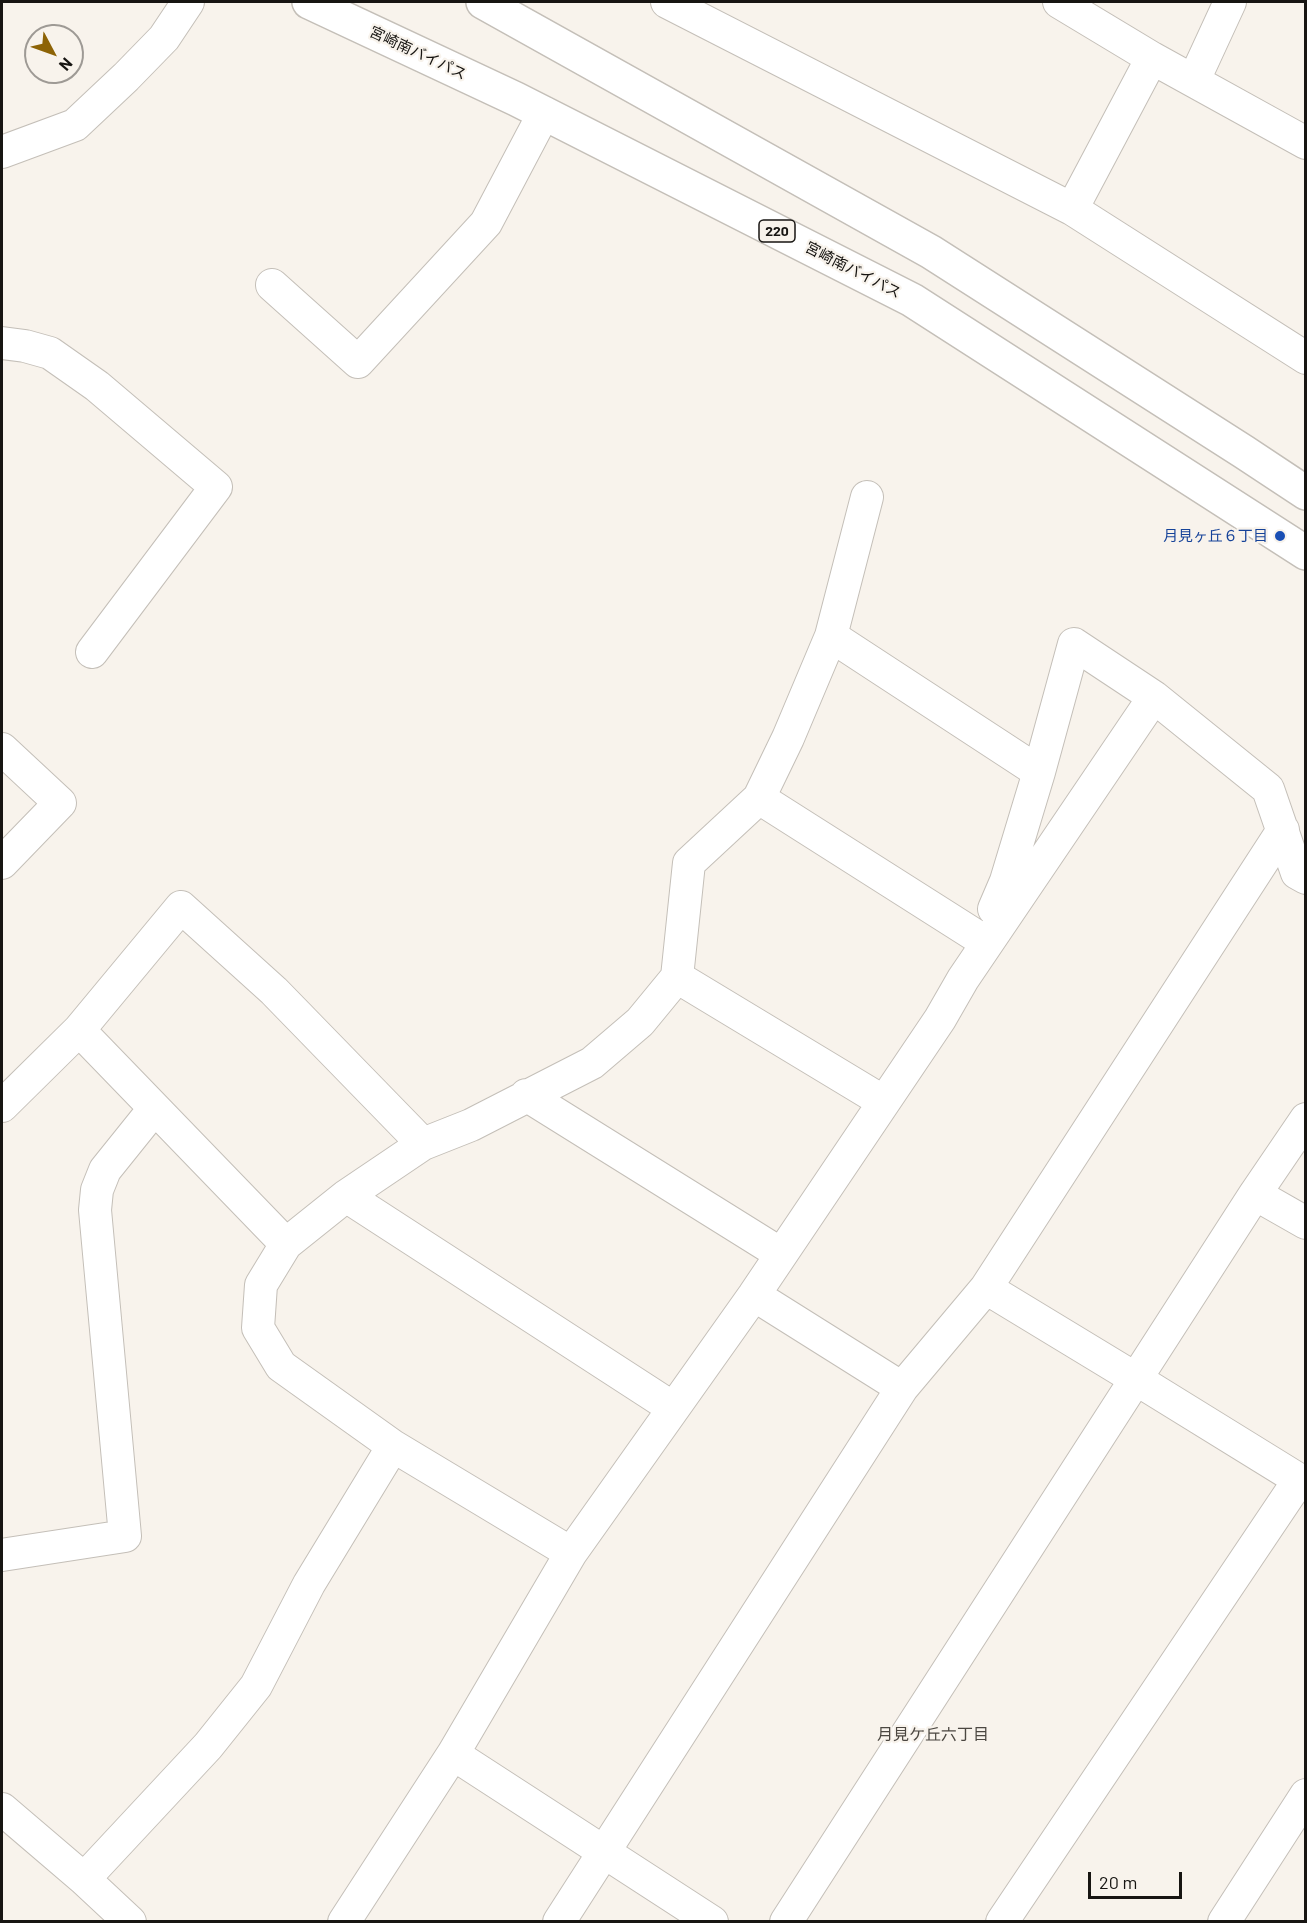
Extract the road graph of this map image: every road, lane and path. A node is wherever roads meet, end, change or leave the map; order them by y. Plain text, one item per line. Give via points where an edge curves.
1 (188, 2) edge
2 (309, 2) edge
3 (483, 2) edge
4 (667, 2) edge
5 (1059, 2) edge
6 (1230, 2) edge
7 (1152, 58) junction
8 (1194, 80) junction
9 (544, 113) junction
10 (1305, 143) edge
11 (2, 152) edge
12 (1072, 209) junction
13 (272, 285) dead end
14 (2, 343) edge
15 (1305, 358) edge
16 (1305, 493) edge
17 (867, 497) dead end
18 (1305, 554) edge
19 (831, 636) junction
20 (92, 652) dead end
21 (1154, 697) junction
22 (2, 749) edge
23 (1040, 772) junction
24 (759, 798) junction
25 (1283, 830) junction
26 (2, 863) edge
27 (1305, 878) edge
28 (981, 939) junction
29 (678, 976) junction
30 (963, 979) junction
31 (79, 1030) junction
32 (526, 1095) junction
33 (884, 1102) junction
34 (2, 1106) edge
35 (154, 1109) junction
36 (1305, 1119) edge
37 (423, 1144) junction
38 (1255, 1194) junction
39 (346, 1196) junction
40 (1305, 1223) edge
41 (286, 1244) junction
42 (781, 1254) junction
43 (986, 1288) junction
44 (754, 1294) junction
45 (1136, 1379) junction
46 (902, 1388) junction
47 (674, 1408) junction
48 (393, 1446) junction
49 (1302, 1482) edge
50 (571, 1553) junction
51 (2, 1556) edge
52 (453, 1754) junction
53 (1305, 1795) edge
54 (2, 1809) edge
55 (604, 1852) junction
56 (84, 1879) junction
57 (130, 1922) edge
58 (344, 1922) edge
59 (559, 1922) edge
60 (712, 1922) edge
61 (786, 1922) edge
62 (1002, 1922) edge
63 (1224, 1922) edge

1 - 11 street via 164,38 75,125
2 - 9 highway, 宮崎南バイパス / 220
3 - 16 highway via 931,252
4 - 12 street
5 - 7 street
6 - 8 street
7 - 8 street
7 - 12 street
8 - 10 street
9 - 13 street via 486,223 358,362
9 - 18 highway, 宮崎南バイパス / 220 via 912,300
12 - 15 street
14 - 20 street via 50,353 97,386 216,487
17 - 19 street
19 - 23 street
19 - 24 street
21 - 23 street via 1074,644
21 - 25 street via 1268,789
21 - 30 street
22 - 26 street via 60,803
23 - 28 street via 1006,881
24 - 28 street
24 - 29 street via 689,862
25 - 27 street via 1297,873
25 - 43 street
28 - 30 street
29 - 32 street via 640,1022 592,1062
29 - 33 street
30 - 33 street
31 - 34 street
31 - 35 street
31 - 37 street via 181,907 274,991
32 - 37 street via 471,1125
32 - 42 street
33 - 42 street
35 - 41 street
35 - 51 street via 105,1170 95,1210 125,1536
36 - 38 street
37 - 39 street
38 - 40 street
38 - 45 street
39 - 41 street
39 - 47 street
41 - 48 street via 261,1285 258,1328 281,1366
42 - 44 street
43 - 45 street
43 - 46 street
44 - 46 street
44 - 47 street
45 - 49 street
45 - 61 street
46 - 55 street
47 - 50 street
48 - 50 street
48 - 56 street via 309,1584 256,1686 208,1746
49 - 62 street
50 - 52 street
52 - 55 street
52 - 58 street
53 - 63 street
54 - 56 street
55 - 59 street
55 - 60 street
56 - 57 street

